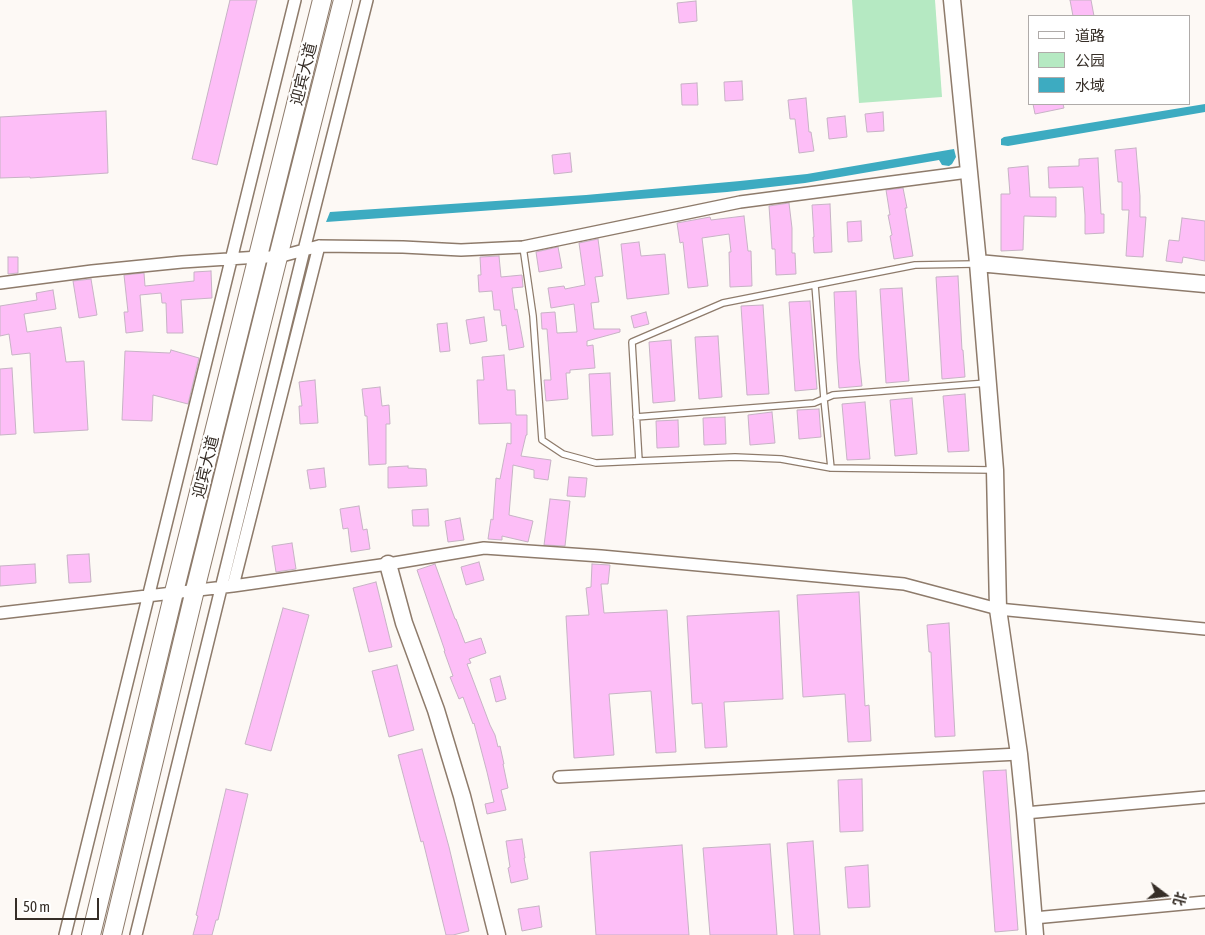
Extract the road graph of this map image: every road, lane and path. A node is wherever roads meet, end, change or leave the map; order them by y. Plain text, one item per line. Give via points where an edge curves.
1 (295, 0) edge
2 (322, 0) edge
3 (343, 0) edge
4 (368, 0) edge
5 (952, 0) edge
6 (968, 172) junction
7 (319, 246) junction
8 (524, 247) junction
9 (304, 250) junction
10 (258, 257) junction
11 (278, 257) junction
12 (231, 259) junction
13 (978, 264) junction
14 (0, 282) edge
15 (1205, 284) edge
16 (815, 285) junction
17 (988, 383) junction
18 (824, 399) junction
19 (636, 417) junction
20 (639, 461) junction
21 (831, 468) junction
22 (995, 470) junction
23 (388, 564) junction
24 (228, 586) junction
25 (195, 590) junction
26 (174, 592) junction
27 (148, 595) junction
28 (998, 609) junction
29 (0, 614) edge
30 (1205, 629) edge
31 (1019, 754) junction
32 (559, 776) dead end
33 (1205, 797) edge
34 (1025, 813) junction
35 (1205, 902) edge
36 (1034, 918) junction
37 (66, 935) edge
38 (91, 935) edge
39 (112, 935) edge
40 (136, 935) edge
41 (497, 935) edge
42 (1035, 935) edge

1 - 12 street
2 - 10 main road, 迎宾大道
3 - 11 main road, 迎宾大道
4 - 9 street
5 - 6 street
6 - 8 street via 740,202
6 - 13 street
7 - 8 street via 461,250
7 - 9 street
7 - 24 street
8 - 20 lane via 533,316 542,440 562,454 596,463
9 - 11 street
9 - 24 street
10 - 11 street
10 - 12 street
10 - 26 main road, 迎宾大道
11 - 25 main road, 迎宾大道
12 - 14 street via 92,270
12 - 27 street
13 - 15 street
13 - 16 lane via 915,265
13 - 17 street
16 - 18 lane
16 - 19 lane via 723,303 632,342
17 - 18 lane
17 - 22 street
18 - 19 lane via 814,403
18 - 21 lane
19 - 20 lane
20 - 21 lane via 735,457
21 - 22 lane
22 - 28 street
23 - 24 street
23 - 28 street via 484,548 601,556 904,584
23 - 41 street via 404,623 436,710 462,796
24 - 25 street
24 - 40 street
25 - 26 street
25 - 39 main road, 迎宾大道
26 - 27 street
26 - 38 main road, 迎宾大道
27 - 29 street
27 - 37 street
28 - 30 street
28 - 31 street
31 - 32 street
31 - 34 street
33 - 34 street
34 - 36 street
35 - 36 street
36 - 42 street

